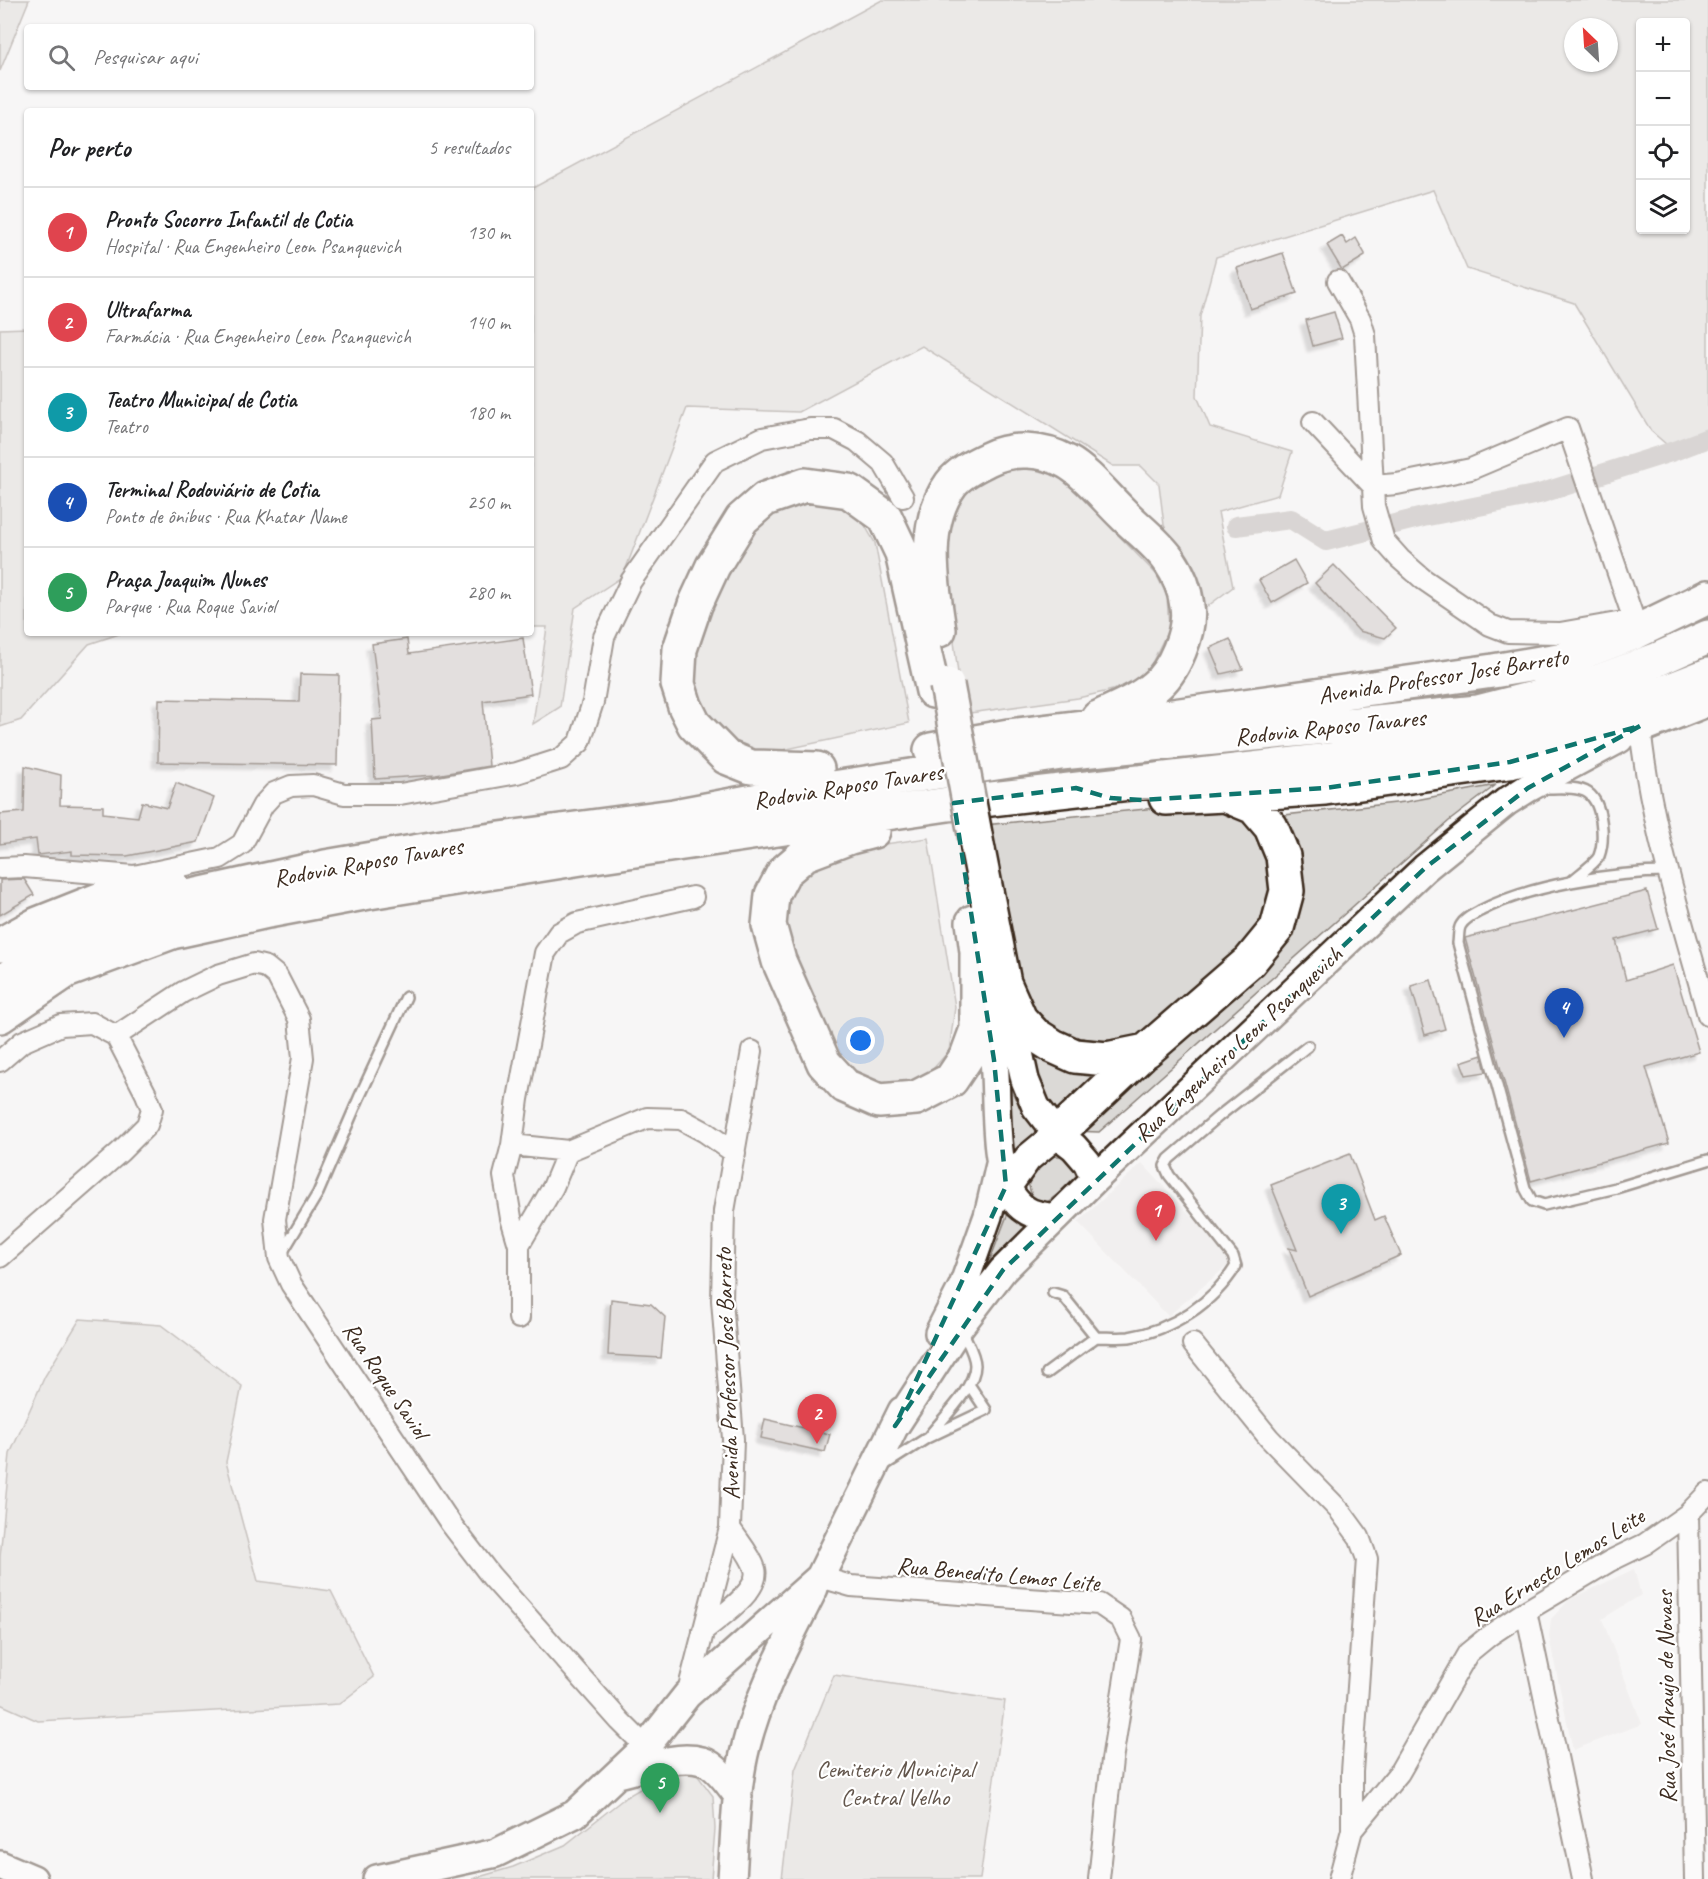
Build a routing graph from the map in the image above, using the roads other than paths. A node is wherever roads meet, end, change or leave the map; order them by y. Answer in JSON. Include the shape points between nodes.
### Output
{"nodes":[{"id":1,"x":1338,"y":281,"type":"dead end"},
{"id":2,"x":1313,"y":422,"type":"dead end"},
{"id":3,"x":1373,"y":496,"type":"junction"},
{"id":4,"x":903,"y":497,"type":"dead end"},
{"id":5,"x":1708,"y":597,"type":"edge"},
{"id":6,"x":1635,"y":626,"type":"junction"},
{"id":7,"x":1708,"y":637,"type":"edge"},
{"id":8,"x":1708,"y":675,"type":"edge"},
{"id":9,"x":1597,"y":682,"type":"junction"},
{"id":10,"x":940,"y":688,"type":"junction"},
{"id":11,"x":1708,"y":699,"type":"edge"},
{"id":12,"x":1167,"y":717,"type":"junction"},
{"id":13,"x":1640,"y":726,"type":"junction"},
{"id":14,"x":1078,"y":728,"type":"junction"},
{"id":15,"x":817,"y":769,"type":"junction"},
{"id":16,"x":1076,"y":788,"type":"junction"},
{"id":17,"x":1528,"y":788,"type":"junction"},
{"id":18,"x":1225,"y":795,"type":"junction"},
{"id":19,"x":948,"y":804,"type":"junction"},
{"id":20,"x":455,"y":844,"type":"junction"},
{"id":21,"x":970,"y":852,"type":"junction"},
{"id":22,"x":1598,"y":857,"type":"junction"},
{"id":23,"x":325,"y":867,"type":"junction"},
{"id":24,"x":0,"y":868,"type":"edge"},
{"id":25,"x":1670,"y":872,"type":"junction"},
{"id":26,"x":1605,"y":878,"type":"junction"},
{"id":27,"x":1571,"y":882,"type":"junction"},
{"id":28,"x":693,"y":897,"type":"dead end"},
{"id":29,"x":0,"y":945,"type":"edge"},
{"id":30,"x":977,"y":952,"type":"junction"},
{"id":31,"x":0,"y":983,"type":"edge"},
{"id":32,"x":1004,"y":983,"type":"junction"},
{"id":33,"x":406,"y":997,"type":"dead end"},
{"id":34,"x":1708,"y":1015,"type":"edge"},
{"id":35,"x":0,"y":1016,"type":"edge"},
{"id":36,"x":116,"y":1036,"type":"junction"},
{"id":37,"x":1308,"y":1047,"type":"dead end"},
{"id":38,"x":753,"y":1051,"type":"dead end"},
{"id":39,"x":1146,"y":1051,"type":"junction"},
{"id":40,"x":0,"y":1060,"type":"edge"},
{"id":41,"x":1057,"y":1134,"type":"junction"},
{"id":42,"x":512,"y":1145,"type":"junction"},
{"id":43,"x":568,"y":1151,"type":"junction"},
{"id":44,"x":735,"y":1153,"type":"junction"},
{"id":45,"x":1001,"y":1160,"type":"junction"},
{"id":46,"x":1708,"y":1160,"type":"edge"},
{"id":47,"x":1095,"y":1179,"type":"junction"},
{"id":48,"x":1006,"y":1186,"type":"junction"},
{"id":49,"x":988,"y":1216,"type":"junction"},
{"id":50,"x":1055,"y":1218,"type":"junction"},
{"id":51,"x":519,"y":1245,"type":"junction"},
{"id":52,"x":0,"y":1257,"type":"edge"},
{"id":53,"x":279,"y":1258,"type":"junction"},
{"id":54,"x":1053,"y":1293,"type":"dead end"},
{"id":55,"x":519,"y":1318,"type":"dead end"},
{"id":56,"x":960,"y":1326,"type":"junction"},
{"id":57,"x":1096,"y":1337,"type":"junction"},
{"id":58,"x":1192,"y":1344,"type":"dead end"},
{"id":59,"x":1047,"y":1373,"type":"dead end"},
{"id":60,"x":970,"y":1386,"type":"junction"},
{"id":61,"x":895,"y":1426,"type":"junction"},
{"id":62,"x":927,"y":1438,"type":"junction"},
{"id":63,"x":871,"y":1474,"type":"junction"},
{"id":64,"x":1708,"y":1493,"type":"edge"},
{"id":65,"x":1688,"y":1514,"type":"junction"},
{"id":66,"x":730,"y":1528,"type":"junction"},
{"id":67,"x":820,"y":1577,"type":"junction"},
{"id":68,"x":1526,"y":1611,"type":"junction"},
{"id":69,"x":703,"y":1631,"type":"junction"},
{"id":70,"x":687,"y":1695,"type":"junction"},
{"id":71,"x":646,"y":1747,"type":"junction"},
{"id":72,"x":618,"y":1774,"type":"junction"},
{"id":73,"x":738,"y":1796,"type":"junction"},
{"id":74,"x":1352,"y":1830,"type":"junction"},
{"id":75,"x":0,"y":1865,"type":"edge"},
{"id":76,"x":399,"y":1876,"type":"edge"},
{"id":77,"x":33,"y":1879,"type":"edge"},
{"id":78,"x":377,"y":1879,"type":"edge"},
{"id":79,"x":732,"y":1879,"type":"edge"},
{"id":80,"x":1100,"y":1879,"type":"edge"},
{"id":81,"x":1339,"y":1879,"type":"edge"},
{"id":82,"x":1583,"y":1879,"type":"edge"},
{"id":83,"x":1695,"y":1879,"type":"edge"}],
"edges":[{"from":1,"to":3,"type":"street","via":[[1365,334]]},
{"from":2,"to":3,"type":"street"},
{"from":3,"to":6,"type":"street","via":[[1384,541],[1400,560],[1490,626],[1508,632],[1560,633]]},
{"from":3,"to":6,"type":"street","via":[[1397,484],[1471,469],[1568,428]]},
{"from":4,"to":24,"type":"street","via":[[883,463],[834,429],[762,438],[715,460],[631,581],[604,637],[593,702],[580,742],[561,759],[518,773],[400,794],[344,794],[313,785],[291,786],[274,793],[242,844],[220,858],[134,876],[34,867]]},
{"from":5,"to":6,"type":"highway","name":"Avenida Professor José Barreto"},
{"from":6,"to":12,"type":"highway","name":"Avenida Professor José Barreto","via":[[1564,659]]},
{"from":7,"to":9,"type":"highway","name":"Rodovia Raposo Tavares"},
{"from":8,"to":16,"type":"highway","name":"Rodovia Raposo Tavares","via":[[1582,718],[1505,737]]},
{"from":9,"to":12,"type":"highway","via":[[1270,717]]},
{"from":9,"to":20,"type":"highway","name":"Rodovia Raposo Tavares","via":[[1478,712],[1061,753],[674,816]]},
{"from":10,"to":14,"type":"highway","via":[[932,550],[934,522],[942,500],[952,482],[999,453],[1043,452],[1068,462],[1168,558],[1181,581],[1188,608],[1174,663],[1155,687]]},
{"from":10,"to":15,"type":"highway","via":[[902,553],[885,517],[849,490],[805,485],[765,499],[742,519],[699,596],[680,649],[678,684],[694,724],[726,757],[751,768]]},
{"from":10,"to":21,"type":"highway","bridge":true},
{"from":11,"to":13,"type":"highway"},
{"from":12,"to":14,"type":"highway","name":"Rodovia Raposo Tavares"},
{"from":13,"to":17,"type":"main road","name":"Rua Engenheiro Leon Psanquevich"},
{"from":13,"to":18,"type":"highway","via":[[1510,762],[1325,788]]},
{"from":13,"to":25,"type":"street","via":[[1644,766]]},
{"from":14,"to":15,"type":"highway","name":"Rodovia Raposo Tavares"},
{"from":15,"to":20,"type":"highway","via":[[632,804]]},
{"from":16,"to":18,"type":"highway","via":[[1110,798]]},
{"from":16,"to":19,"type":"highway","name":"Rodovia Raposo Tavares"},
{"from":17,"to":22,"type":"lane","via":[[1587,792],[1597,804],[1603,829]]},
{"from":17,"to":47,"type":"main road","name":"Rua Engenheiro Leon Psanquevich","via":[[1425,868]]},
{"from":18,"to":39,"type":"highway","via":[[1254,807],[1271,827],[1283,856],[1287,891],[1277,928],[1250,961]]},
{"from":19,"to":30,"type":"highway","via":[[805,854],[784,873],[772,895],[768,925],[779,961],[824,1063],[845,1086],[879,1101],[916,1098],[951,1080],[967,1056],[977,1029]]},
{"from":19,"to":35,"type":"highway","name":"Rodovia Raposo Tavares","via":[[380,890],[172,932],[66,971]]},
{"from":20,"to":23,"type":"highway","name":"Rodovia Raposo Tavares"},
{"from":21,"to":30,"type":"highway"},
{"from":21,"to":32,"type":"highway"},
{"from":22,"to":26,"type":"lane"},
{"from":22,"to":27,"type":"lane"},
{"from":23,"to":29,"type":"highway","via":[[274,865],[100,899],[38,924]]},
{"from":23,"to":31,"type":"highway","name":"Rodovia Raposo Tavares","via":[[183,898],[97,929],[38,958]]},
{"from":25,"to":26,"type":"lane"},
{"from":25,"to":34,"type":"street"},
{"from":26,"to":27,"type":"lane"},
{"from":27,"to":46,"type":"lane","via":[[1496,902],[1466,918],[1459,927],[1458,943],[1525,1188],[1532,1201],[1544,1205]]},
{"from":28,"to":42,"type":"street","via":[[577,923],[560,933],[545,954]]},
{"from":30,"to":45,"type":"main road","via":[[994,1060]]},
{"from":32,"to":39,"type":"highway","via":[[1020,1019],[1053,1046],[1075,1056],[1107,1059]]},
{"from":32,"to":41,"type":"main road","via":[[1025,1080],[1036,1107]]},
{"from":33,"to":53,"type":"lane","via":[[318,1193]]},
{"from":36,"to":40,"type":"street","via":[[92,1023],[61,1025],[22,1042]]},
{"from":36,"to":52,"type":"street","via":[[152,1109],[147,1125]]},
{"from":36,"to":53,"type":"street","name":"Rua Roque Saviol","via":[[183,992],[218,975],[254,964],[267,967],[277,976],[299,1019],[303,1058],[275,1219]]},
{"from":37,"to":57,"type":"lane","via":[[1219,1116],[1165,1166],[1233,1256],[1236,1266],[1225,1284],[1192,1311],[1160,1329],[1128,1337]]},
{"from":38,"to":44,"type":"street","name":"Avenida Professor José Barreto"},
{"from":39,"to":41,"type":"highway"},
{"from":41,"to":47,"type":"main road","via":[[1087,1161]]},
{"from":41,"to":48,"type":"main road","via":[[1028,1158]]},
{"from":42,"to":43,"type":"street"},
{"from":42,"to":51,"type":"street","via":[[504,1176]]},
{"from":43,"to":44,"type":"street","via":[[647,1118],[681,1119]]},
{"from":43,"to":51,"type":"street","via":[[553,1187]]},
{"from":44,"to":66,"type":"street","name":"Avenida Professor José Barreto","via":[[724,1211],[722,1300],[733,1439]]},
{"from":45,"to":48,"type":"main road"},
{"from":45,"to":49,"type":"main road"},
{"from":47,"to":50,"type":"main road","name":"Rua Engenheiro Leon Psanquevich"},
{"from":48,"to":49,"type":"main road"},
{"from":48,"to":50,"type":"main road","via":[[1032,1215]]},
{"from":49,"to":61,"type":"main road","name":"Rua Engenheiro Leon Psanquevich","via":[[963,1286]]},
{"from":50,"to":56,"type":"main road","name":"Rua Engenheiro Leon Psanquevich","via":[[1003,1270]]},
{"from":51,"to":55,"type":"street"},
{"from":53,"to":71,"type":"street","name":"Rua Roque Saviol","via":[[291,1284],[451,1524],[499,1585]]},
{"from":54,"to":57,"type":"lane","via":[[1063,1296]]},
{"from":56,"to":60,"type":"lane","via":[[975,1365]]},
{"from":56,"to":61,"type":"main road","name":"Rua Engenheiro Leon Psanquevich"},
{"from":57,"to":59,"type":"lane"},
{"from":58,"to":74,"type":"street","via":[[1269,1438],[1340,1511],[1359,1537],[1367,1559],[1352,1772]]},
{"from":60,"to":62,"type":"lane"},
{"from":60,"to":62,"type":"lane","via":[[986,1410]]},
{"from":61,"to":63,"type":"main road","name":"Rua Engenheiro Leon Psanquevich"},
{"from":62,"to":63,"type":"lane"},
{"from":63,"to":67,"type":"main road","name":"Rua Engenheiro Leon Psanquevich"},
{"from":64,"to":65,"type":"street","name":"Rua Ernesto Lemos Leite"},
{"from":65,"to":68,"type":"street","name":"Rua Ernesto Lemos Leite","via":[[1645,1544]]},
{"from":65,"to":83,"type":"street","name":"Rua José Araujo de Novaes"},
{"from":66,"to":69,"type":"street","name":"Avenida Professor José Barreto"},
{"from":66,"to":69,"type":"street","via":[[753,1564],[755,1582],[749,1592]]},
{"from":67,"to":70,"type":"main road","name":"Rua Engenheiro Leon Psanquevich"},
{"from":67,"to":73,"type":"main road","via":[[760,1701],[746,1746]]},
{"from":67,"to":80,"type":"street","name":"Rua Benedito Lemos Leite","via":[[851,1586],[1099,1604],[1121,1619],[1131,1639]]},
{"from":68,"to":74,"type":"street","name":"Rua Ernesto Lemos Leite","via":[[1468,1653],[1399,1773]]},
{"from":68,"to":82,"type":"street"},
{"from":69,"to":70,"type":"street","name":"Avenida Professor José Barreto"},
{"from":70,"to":71,"type":"main road","name":"Rua Engenheiro Leon Psanquevich"},
{"from":71,"to":72,"type":"main road","name":"Rua Engenheiro Leon Psanquevich"},
{"from":72,"to":73,"type":"main road","via":[[679,1760],[703,1761],[723,1776]]},
{"from":72,"to":76,"type":"main road","name":"Rua Engenheiro Leon Psanquevich","via":[[575,1814],[496,1853]]},
{"from":73,"to":79,"type":"main road"},
{"from":74,"to":81,"type":"street","name":"Rua Ernesto Lemos Leite"},
{"from":75,"to":77,"type":"main road"},
{"from":76,"to":78,"type":"main road","name":"Rua Engenheiro Leon Psanquevich"}]}
